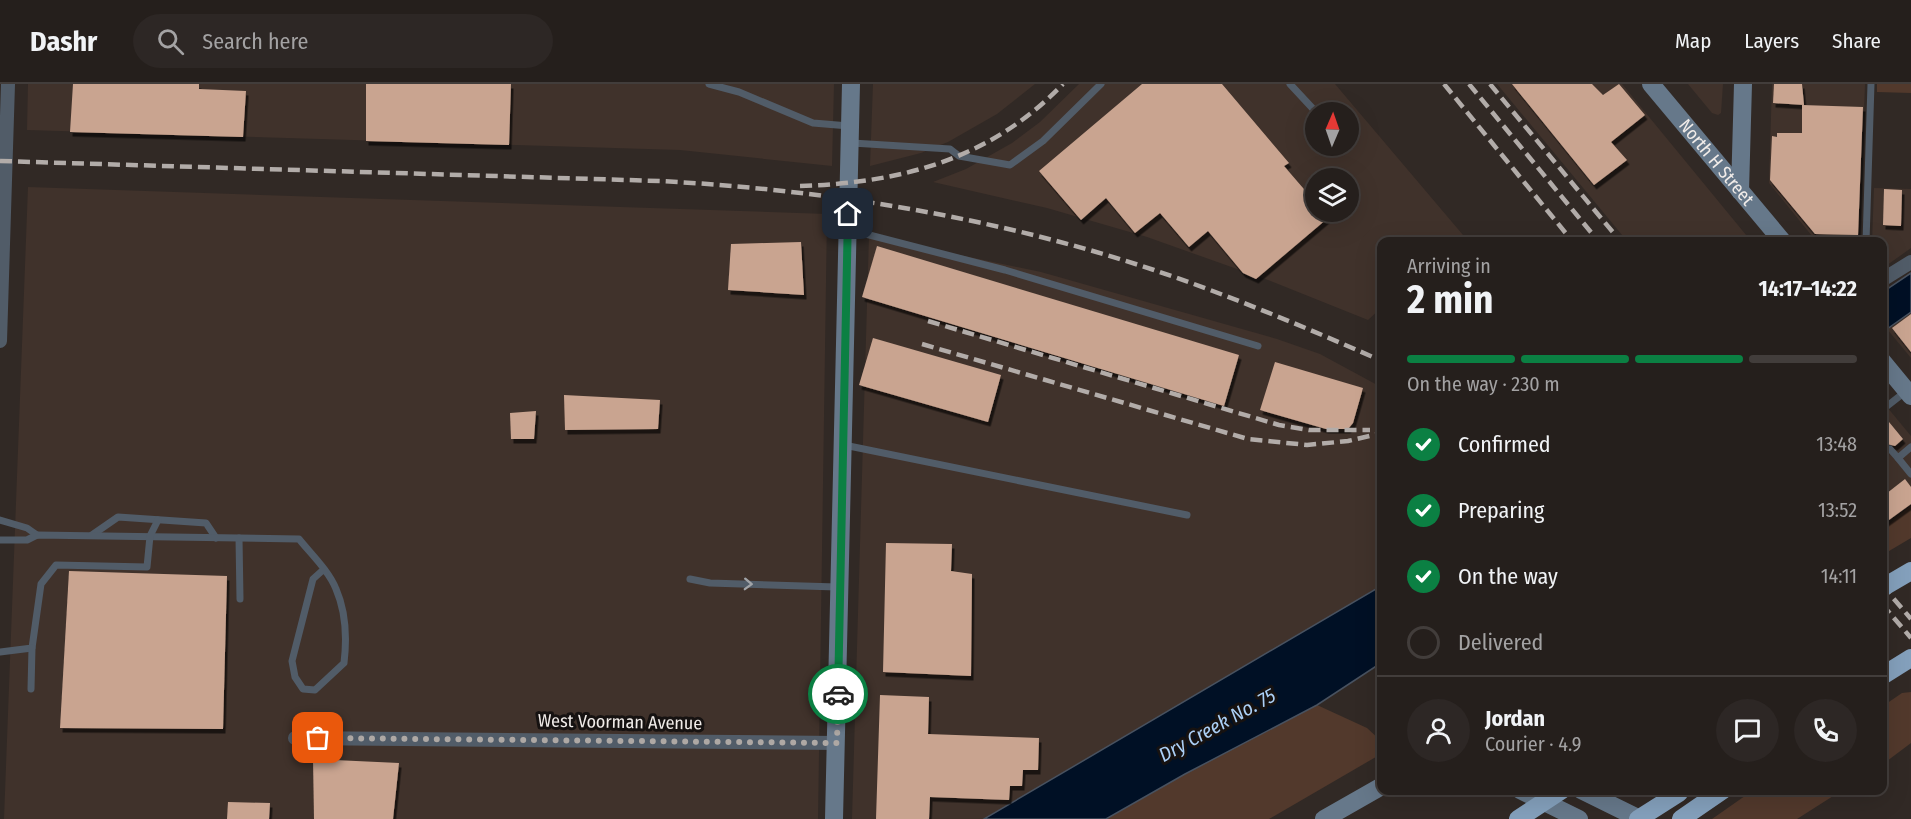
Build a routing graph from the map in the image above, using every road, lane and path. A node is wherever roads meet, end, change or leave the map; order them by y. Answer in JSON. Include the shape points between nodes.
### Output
{"nodes":[{"id":1,"x":8,"y":84,"type":"edge"},
{"id":2,"x":709,"y":84,"type":"edge"},
{"id":3,"x":851,"y":84,"type":"edge"},
{"id":4,"x":1101,"y":84,"type":"edge"},
{"id":5,"x":1290,"y":84,"type":"edge"},
{"id":6,"x":1651,"y":84,"type":"edge"},
{"id":7,"x":1743,"y":84,"type":"edge"},
{"id":8,"x":1871,"y":84,"type":"edge"},
{"id":9,"x":1307,"y":102,"type":"edge"},
{"id":10,"x":849,"y":134,"type":"junction"},
{"id":11,"x":1740,"y":191,"type":"junction"},
{"id":12,"x":847,"y":229,"type":"junction"},
{"id":13,"x":1779,"y":237,"type":"edge"},
{"id":14,"x":1866,"y":237,"type":"edge"},
{"id":15,"x":1911,"y":262,"type":"edge"},
{"id":16,"x":1887,"y":277,"type":"edge"},
{"id":17,"x":0,"y":342,"type":"edge"},
{"id":18,"x":1258,"y":346,"type":"dead end"},
{"id":19,"x":1887,"y":367,"type":"edge"},
{"id":20,"x":1909,"y":393,"type":"edge"},
{"id":21,"x":1887,"y":407,"type":"edge"},
{"id":22,"x":844,"y":445,"type":"junction"},
{"id":23,"x":1911,"y":447,"type":"edge"},
{"id":24,"x":1890,"y":449,"type":"dead end"},
{"id":25,"x":1898,"y":458,"type":"junction"},
{"id":26,"x":1911,"y":474,"type":"edge"},
{"id":27,"x":1187,"y":515,"type":"dead end"},
{"id":28,"x":0,"y":520,"type":"edge"},
{"id":29,"x":158,"y":520,"type":"junction"},
{"id":30,"x":183,"y":521,"type":"junction"},
{"id":31,"x":37,"y":535,"type":"junction"},
{"id":32,"x":92,"y":535,"type":"junction"},
{"id":33,"x":150,"y":537,"type":"junction"},
{"id":34,"x":176,"y":537,"type":"junction"},
{"id":35,"x":216,"y":538,"type":"junction"},
{"id":36,"x":239,"y":538,"type":"junction"},
{"id":37,"x":0,"y":540,"type":"edge"},
{"id":38,"x":322,"y":570,"type":"junction"},
{"id":39,"x":1911,"y":571,"type":"edge"},
{"id":40,"x":690,"y":579,"type":"dead end"},
{"id":41,"x":1887,"y":585,"type":"edge"},
{"id":42,"x":838,"y":587,"type":"junction"},
{"id":43,"x":240,"y":599,"type":"dead end"},
{"id":44,"x":32,"y":648,"type":"junction"},
{"id":45,"x":0,"y":652,"type":"edge"},
{"id":46,"x":1909,"y":660,"type":"edge"},
{"id":47,"x":1887,"y":673,"type":"edge"},
{"id":48,"x":1887,"y":680,"type":"edge"},
{"id":49,"x":30,"y":689,"type":"dead end"},
{"id":50,"x":295,"y":738,"type":"dead end"},
{"id":51,"x":837,"y":743,"type":"junction"},
{"id":52,"x":1377,"y":789,"type":"edge"},
{"id":53,"x":1530,"y":795,"type":"edge"},
{"id":54,"x":1554,"y":795,"type":"edge"},
{"id":55,"x":1591,"y":795,"type":"edge"},
{"id":56,"x":1676,"y":795,"type":"edge"},
{"id":57,"x":1715,"y":795,"type":"edge"},
{"id":58,"x":834,"y":819,"type":"edge"},
{"id":59,"x":1324,"y":819,"type":"edge"},
{"id":60,"x":1518,"y":819,"type":"edge"},
{"id":61,"x":1579,"y":819,"type":"edge"},
{"id":62,"x":1639,"y":819,"type":"edge"},
{"id":63,"x":1681,"y":819,"type":"edge"}],
"edges":[{"from":1,"to":17,"type":"street"},
{"from":2,"to":10,"type":"lane"},
{"from":3,"to":10,"type":"street"},
{"from":4,"to":10,"type":"lane","via":[[1036,147],[1010,165],[959,156],[950,149]]},
{"from":5,"to":9,"type":"lane"},
{"from":6,"to":11,"type":"street","name":"North H Street"},
{"from":7,"to":11,"type":"street"},
{"from":8,"to":14,"type":"lane"},
{"from":10,"to":12,"type":"street"},
{"from":11,"to":13,"type":"street","name":"North H Street"},
{"from":12,"to":18,"type":"lane","via":[[1005,270]]},
{"from":12,"to":22,"type":"street"},
{"from":15,"to":16,"type":"street"},
{"from":19,"to":20,"type":"street"},
{"from":20,"to":21,"type":"lane"},
{"from":22,"to":27,"type":"lane"},
{"from":22,"to":42,"type":"street"},
{"from":23,"to":25,"type":"lane"},
{"from":24,"to":25,"type":"lane"},
{"from":25,"to":26,"type":"lane"},
{"from":28,"to":31,"type":"lane"},
{"from":29,"to":30,"type":"lane"},
{"from":29,"to":32,"type":"lane","via":[[118,517]]},
{"from":29,"to":33,"type":"lane"},
{"from":30,"to":34,"type":"lane"},
{"from":30,"to":35,"type":"lane","via":[[206,523]]},
{"from":31,"to":32,"type":"lane"},
{"from":31,"to":37,"type":"lane","via":[[27,540]]},
{"from":32,"to":33,"type":"lane"},
{"from":33,"to":34,"type":"lane"},
{"from":33,"to":44,"type":"lane","via":[[147,567],[56,565],[40,584]]},
{"from":34,"to":35,"type":"lane"},
{"from":35,"to":36,"type":"lane"},
{"from":36,"to":38,"type":"lane","via":[[299,539]]},
{"from":36,"to":43,"type":"lane"},
{"from":38,"to":38,"type":"lane","via":[[336,588],[345,625],[344,663],[315,690],[303,689],[295,677],[292,661],[314,579]]},
{"from":39,"to":41,"type":"highway","bridge":true},
{"from":40,"to":42,"type":"lane","one_way":true},
{"from":42,"to":51,"type":"street"},
{"from":44,"to":45,"type":"lane"},
{"from":44,"to":49,"type":"lane"},
{"from":46,"to":47,"type":"highway"},
{"from":46,"to":48,"type":"highway"},
{"from":50,"to":51,"type":"street","name":"West Voorman Avenue"},
{"from":51,"to":58,"type":"street"},
{"from":52,"to":59,"type":"street"},
{"from":53,"to":61,"type":"street"},
{"from":54,"to":60,"type":"highway","bridge":true},
{"from":55,"to":62,"type":"street"},
{"from":56,"to":62,"type":"highway","bridge":true},
{"from":57,"to":63,"type":"highway"}]}
